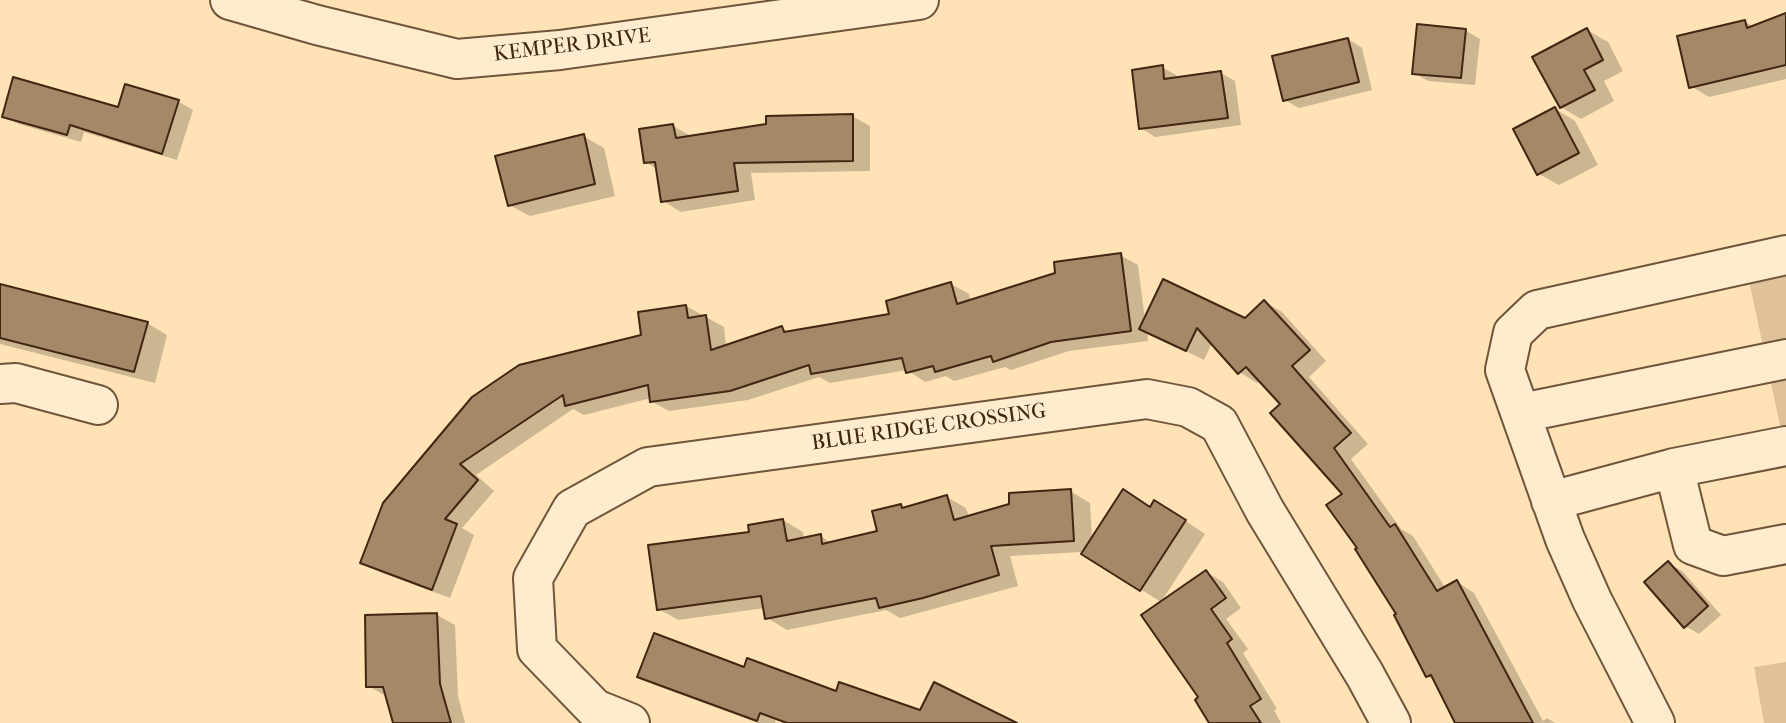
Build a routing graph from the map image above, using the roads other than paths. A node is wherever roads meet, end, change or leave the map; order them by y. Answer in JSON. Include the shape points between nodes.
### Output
{"nodes":[{"id":1,"x":230,"y":0,"type":"edge"},
{"id":2,"x":919,"y":0,"type":"edge"},
{"id":3,"x":871,"y":3,"type":"edge"},
{"id":4,"x":1786,"y":256,"type":"edge"},
{"id":5,"x":1786,"y":359,"type":"edge"},
{"id":6,"x":0,"y":384,"type":"edge"},
{"id":7,"x":98,"y":405,"type":"dead end"},
{"id":8,"x":1521,"y":413,"type":"junction"},
{"id":9,"x":1786,"y":446,"type":"edge"},
{"id":10,"x":1674,"y":468,"type":"junction"},
{"id":11,"x":1551,"y":501,"type":"junction"},
{"id":12,"x":1786,"y":544,"type":"edge"},
{"id":13,"x":630,"y":723,"type":"edge"},
{"id":14,"x":1391,"y":723,"type":"edge"},
{"id":15,"x":1655,"y":723,"type":"edge"}],
"edges":[{"from":1,"to":3,"type":"street","name":"KEMPER DRIVE","via":[[457,59],[560,50]]},
{"from":2,"to":3,"type":"street","name":"KEMPER DRIVE"},
{"from":4,"to":8,"type":"street","via":[[1537,310],[1513,333],[1505,370]]},
{"from":5,"to":8,"type":"street"},
{"from":6,"to":7,"type":"street","via":[[16,383]]},
{"from":8,"to":11,"type":"street"},
{"from":9,"to":10,"type":"street"},
{"from":10,"to":11,"type":"street"},
{"from":10,"to":12,"type":"street","via":[[1693,545],[1723,556]]},
{"from":11,"to":15,"type":"street","via":[[1592,600]]},
{"from":13,"to":14,"type":"street","name":"BLUE RIDGE CROSSING","via":[[595,709],[537,649],[533,578],[572,509],[648,467],[1147,399],[1188,407],[1219,424],[1265,511]]}]}
